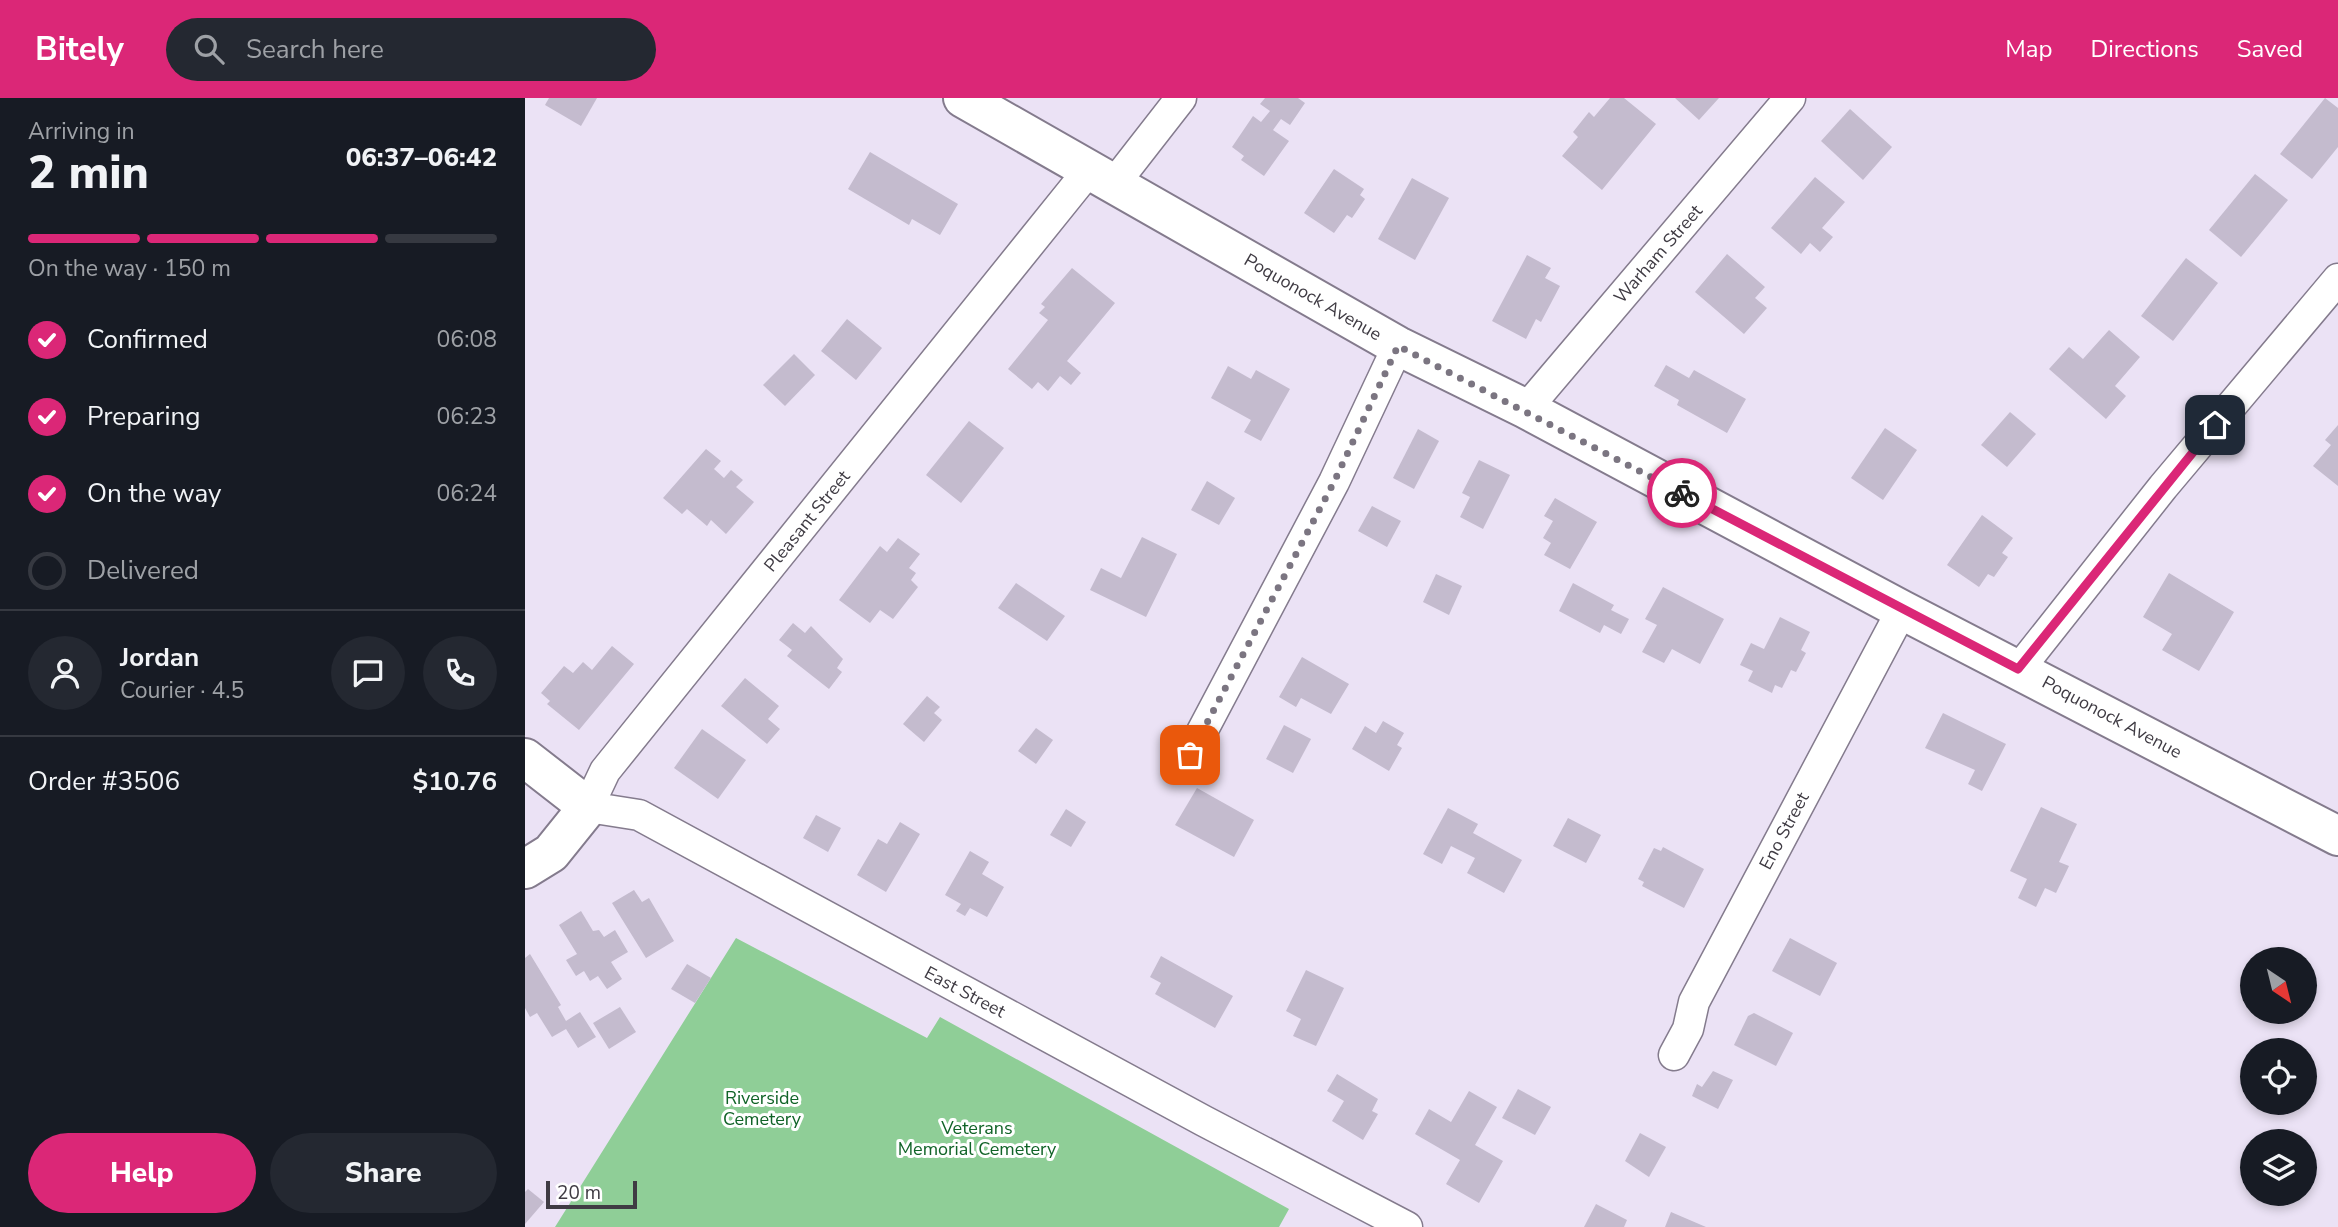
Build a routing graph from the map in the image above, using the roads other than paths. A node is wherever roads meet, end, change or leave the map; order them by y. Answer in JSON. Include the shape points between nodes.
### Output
{"nodes":[{"id":1,"x":963,"y":98,"type":"edge"},
{"id":2,"x":1181,"y":98,"type":"edge"},
{"id":3,"x":1790,"y":98,"type":"edge"},
{"id":4,"x":1101,"y":177,"type":"junction"},
{"id":5,"x":2338,"y":279,"type":"edge"},
{"id":6,"x":1398,"y":346,"type":"junction"},
{"id":7,"x":1526,"y":409,"type":"junction"},
{"id":8,"x":1902,"y":610,"type":"junction"},
{"id":9,"x":2018,"y":669,"type":"junction"},
{"id":10,"x":525,"y":758,"type":"edge"},
{"id":11,"x":1187,"y":760,"type":"dead end"},
{"id":12,"x":588,"y":807,"type":"junction"},
{"id":13,"x":2338,"y":836,"type":"edge"},
{"id":14,"x":525,"y":869,"type":"edge"},
{"id":15,"x":1674,"y":1055,"type":"dead end"},
{"id":16,"x":1407,"y":1227,"type":"edge"}],
"edges":[{"from":1,"to":4,"type":"main road","name":"Poquonock Avenue"},
{"from":2,"to":4,"type":"street","name":"Pleasant Street"},
{"from":3,"to":7,"type":"street","name":"Warham Street"},
{"from":4,"to":6,"type":"main road","name":"Poquonock Avenue"},
{"from":4,"to":12,"type":"street","name":"Pleasant Street","via":[[605,771]]},
{"from":5,"to":9,"type":"street"},
{"from":6,"to":7,"type":"main road","name":"Poquonock Avenue"},
{"from":6,"to":11,"type":"street","via":[[1334,482]]},
{"from":7,"to":8,"type":"main road","name":"Poquonock Avenue"},
{"from":8,"to":9,"type":"main road","name":"Poquonock Avenue"},
{"from":8,"to":15,"type":"street","name":"Eno Street","via":[[1694,1002],[1688,1029]]},
{"from":9,"to":13,"type":"main road","name":"Poquonock Avenue"},
{"from":10,"to":12,"type":"main road","name":"East Street"},
{"from":12,"to":14,"type":"main road","name":"Pleasant Street","via":[[551,853]]},
{"from":12,"to":16,"type":"street","name":"East Street","via":[[639,816]]}]}
